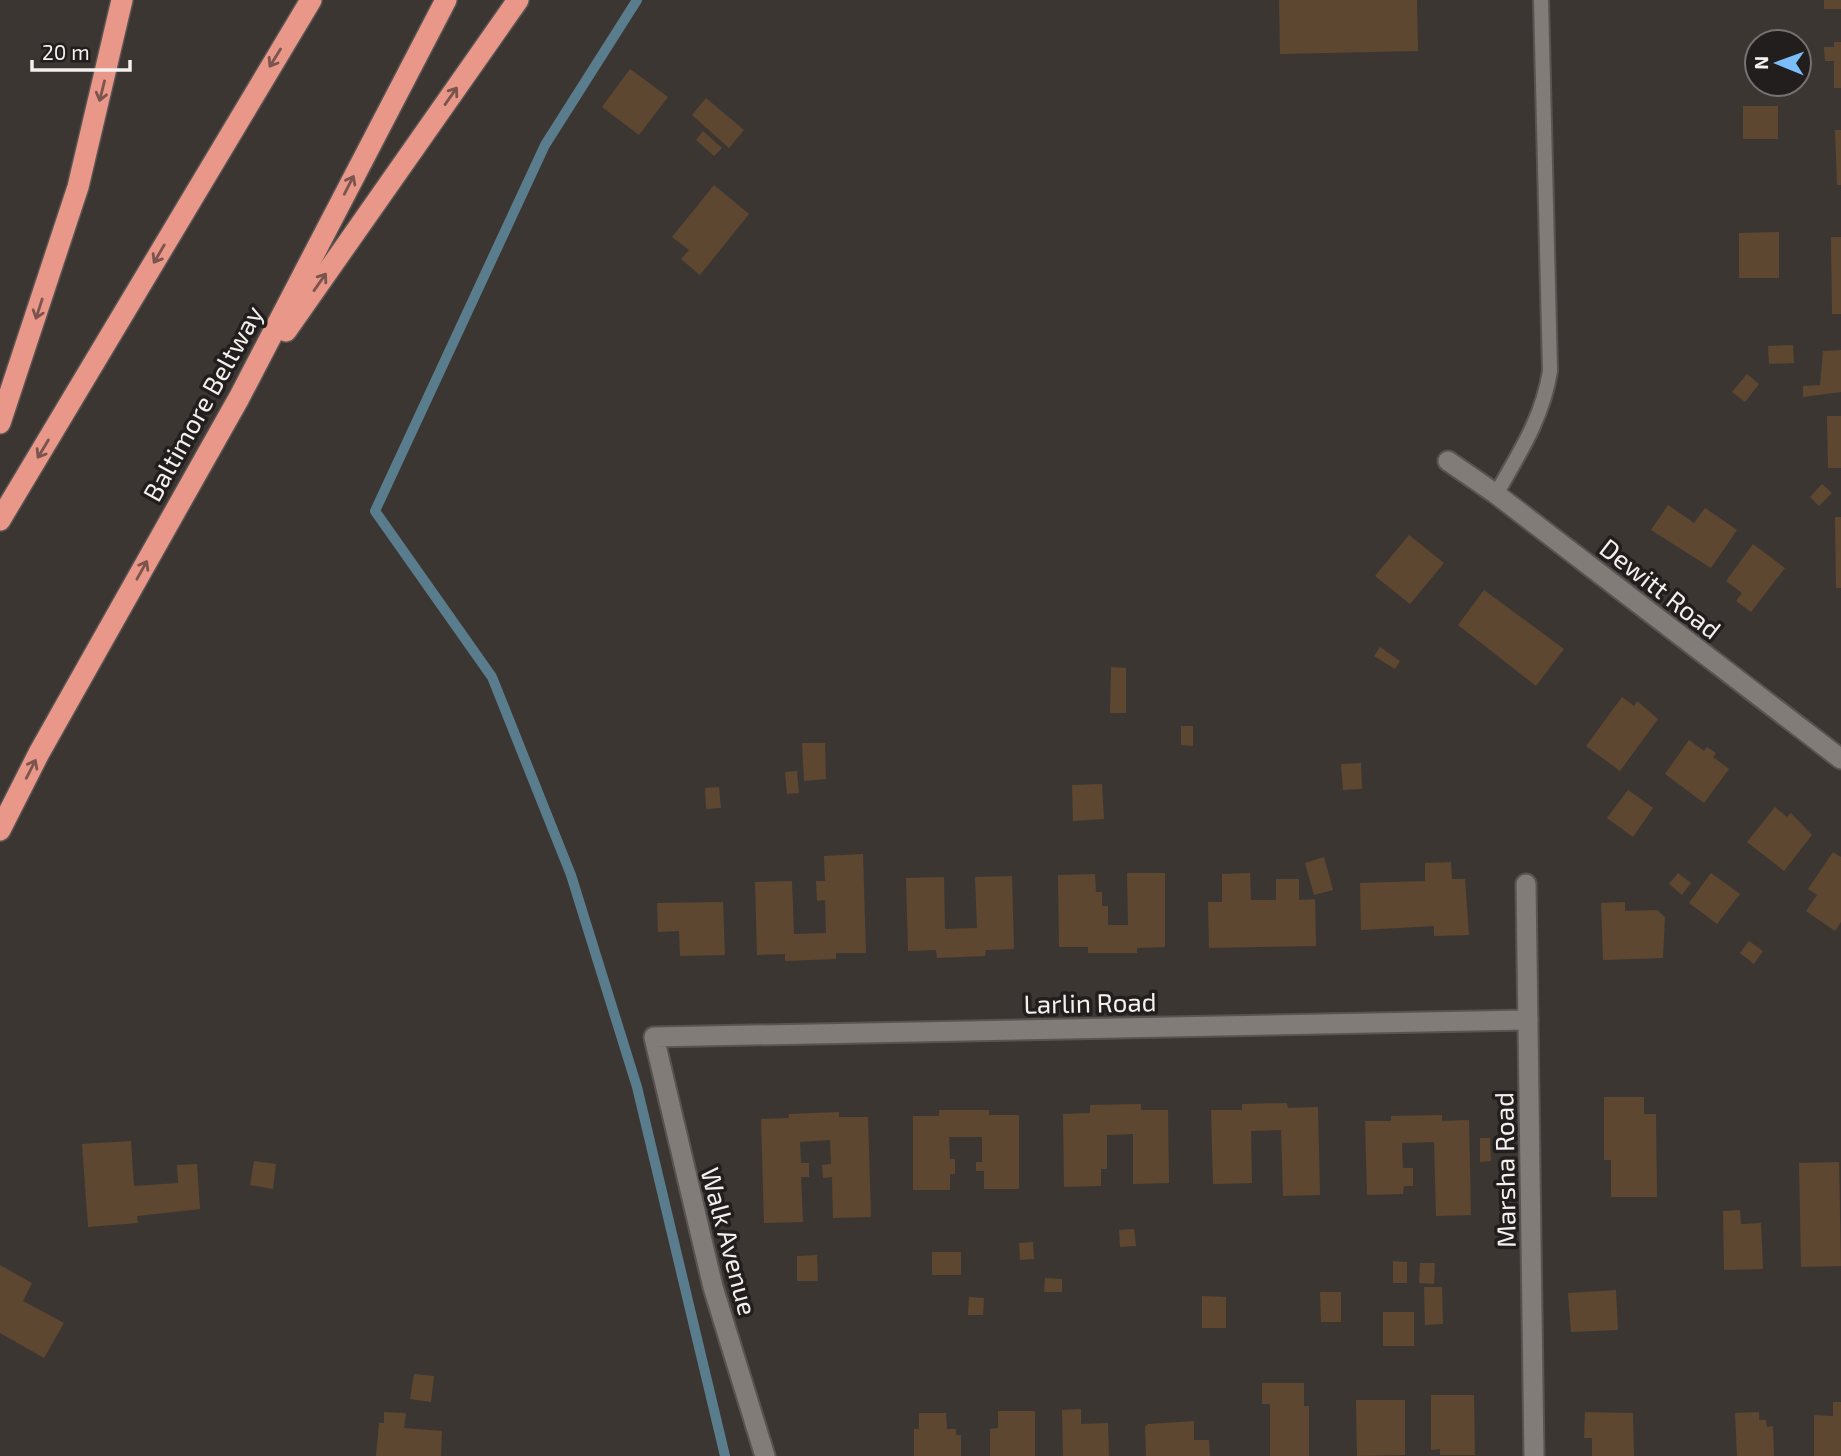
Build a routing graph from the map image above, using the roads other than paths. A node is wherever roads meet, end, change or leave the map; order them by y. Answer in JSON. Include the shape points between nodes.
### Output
{"nodes":[{"id":1,"x":122,"y":0,"type":"edge"},
{"id":2,"x":311,"y":0,"type":"edge"},
{"id":3,"x":446,"y":0,"type":"edge"},
{"id":4,"x":518,"y":0,"type":"edge"},
{"id":5,"x":1541,"y":0,"type":"edge"},
{"id":6,"x":239,"y":398,"type":"junction"},
{"id":7,"x":0,"y":423,"type":"edge"},
{"id":8,"x":1448,"y":461,"type":"dead end"},
{"id":9,"x":1496,"y":494,"type":"junction"},
{"id":10,"x":0,"y":520,"type":"edge"},
{"id":11,"x":1841,"y":759,"type":"edge"},
{"id":12,"x":0,"y":830,"type":"edge"},
{"id":13,"x":1526,"y":884,"type":"dead end"},
{"id":14,"x":1528,"y":1020,"type":"junction"},
{"id":15,"x":653,"y":1037,"type":"joint"},
{"id":16,"x":765,"y":1456,"type":"edge"},
{"id":17,"x":1534,"y":1456,"type":"edge"}],
"edges":[{"from":1,"to":7,"type":"highway","one_way":true,"via":[[78,187]]},
{"from":2,"to":10,"type":"highway","one_way":true},
{"from":6,"to":3,"type":"highway","name":"Baltimore Beltway","one_way":true},
{"from":6,"to":4,"type":"highway","one_way":true},
{"from":5,"to":9,"type":"lane","via":[[1550,371],[1546,400],[1533,430]]},
{"from":12,"to":6,"type":"highway","name":"Baltimore Beltway","one_way":true},
{"from":8,"to":9,"type":"street","name":"Dewitt Road"},
{"from":9,"to":11,"type":"street","name":"Dewitt Road"},
{"from":13,"to":14,"type":"street","name":"Marsha Road"},
{"from":14,"to":15,"type":"street","name":"Larlin Road"},
{"from":14,"to":17,"type":"street","name":"Marsha Road"},
{"from":15,"to":16,"type":"street","name":"Walk Avenue","via":[[713,1287]]}]}
